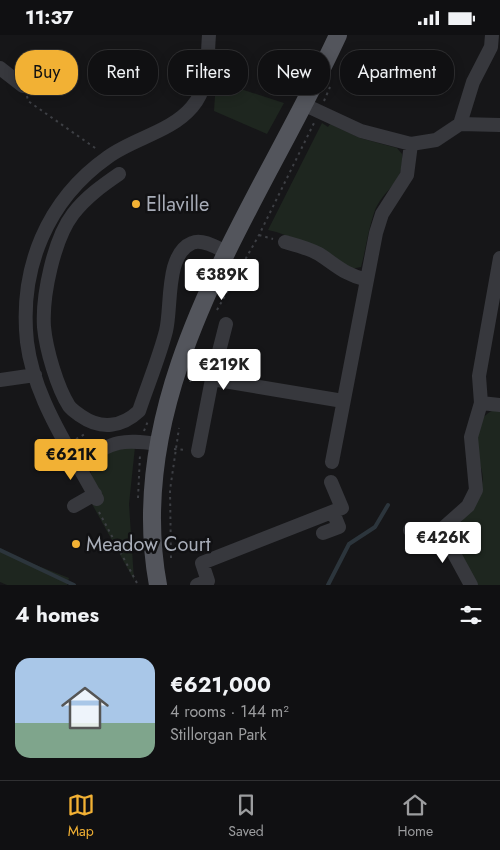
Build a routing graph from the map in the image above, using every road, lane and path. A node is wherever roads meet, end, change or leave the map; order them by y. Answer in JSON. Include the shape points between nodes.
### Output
{"nodes":[{"id":1,"x":210,"y":35,"type":"edge"},
{"id":2,"x":338,"y":35,"type":"edge"},
{"id":3,"x":492,"y":35,"type":"edge"},
{"id":4,"x":0,"y":69,"type":"edge"},
{"id":5,"x":332,"y":79,"type":"dead end"},
{"id":6,"x":15,"y":80,"type":"edge"},
{"id":7,"x":26,"y":95,"type":"edge"},
{"id":8,"x":312,"y":108,"type":"junction"},
{"id":9,"x":460,"y":124,"type":"junction"},
{"id":10,"x":500,"y":125,"type":"edge"},
{"id":11,"x":411,"y":144,"type":"junction"},
{"id":12,"x":109,"y":156,"type":"junction"},
{"id":13,"x":119,"y":174,"type":"dead end"},
{"id":14,"x":285,"y":242,"type":"dead end"},
{"id":15,"x":228,"y":253,"type":"junction"},
{"id":16,"x":500,"y":258,"type":"edge"},
{"id":17,"x":367,"y":280,"type":"junction"},
{"id":18,"x":215,"y":314,"type":"dead end"},
{"id":19,"x":226,"y":324,"type":"dead end"},
{"id":20,"x":196,"y":364,"type":"dead end"},
{"id":21,"x":35,"y":375,"type":"junction"},
{"id":22,"x":212,"y":379,"type":"junction"},
{"id":23,"x":0,"y":380,"type":"edge"},
{"id":24,"x":189,"y":388,"type":"dead end"},
{"id":25,"x":343,"y":401,"type":"junction"},
{"id":26,"x":482,"y":403,"type":"junction"},
{"id":27,"x":500,"y":405,"type":"edge"},
{"id":28,"x":180,"y":421,"type":"dead end"},
{"id":29,"x":100,"y":425,"type":"junction"},
{"id":30,"x":159,"y":443,"type":"junction"},
{"id":31,"x":66,"y":445,"type":"junction"},
{"id":32,"x":198,"y":451,"type":"dead end"},
{"id":33,"x":82,"y":460,"type":"junction"},
{"id":34,"x":332,"y":462,"type":"dead end"},
{"id":35,"x":331,"y":482,"type":"dead end"},
{"id":36,"x":94,"y":497,"type":"junction"},
{"id":37,"x":74,"y":506,"type":"dead end"},
{"id":38,"x":333,"y":512,"type":"junction"},
{"id":39,"x":410,"y":530,"type":"dead end"},
{"id":40,"x":442,"y":530,"type":"junction"},
{"id":41,"x":323,"y":533,"type":"dead end"},
{"id":42,"x":172,"y":567,"type":"dead end"},
{"id":43,"x":138,"y":585,"type":"edge"},
{"id":44,"x":158,"y":585,"type":"edge"},
{"id":45,"x":197,"y":585,"type":"edge"},
{"id":46,"x":470,"y":585,"type":"edge"}],
"edges":[{"from":1,"to":12,"type":"street","via":[[204,89],[192,107],[180,119]]},
{"from":2,"to":8,"type":"main road"},
{"from":3,"to":9,"type":"street","via":[[491,47],[474,82]]},
{"from":4,"to":6,"type":"street"},
{"from":5,"to":8,"type":"path"},
{"from":7,"to":12,"type":"path","via":[[28,101]]},
{"from":8,"to":11,"type":"street","via":[[361,131]]},
{"from":8,"to":15,"type":"main road"},
{"from":8,"to":18,"type":"path","via":[[259,235]]},
{"from":9,"to":10,"type":"street"},
{"from":9,"to":11,"type":"street","via":[[436,140]]},
{"from":11,"to":17,"type":"street","via":[[408,175],[382,214]]},
{"from":12,"to":21,"type":"street","via":[[82,177],[61,201],[35,250],[28,285],[26,321],[27,343]]},
{"from":13,"to":29,"type":"street","via":[[72,215],[49,270],[44,327],[54,372],[70,408]]},
{"from":14,"to":17,"type":"street","via":[[308,249],[336,268]]},
{"from":15,"to":29,"type":"street","via":[[201,241],[180,252],[174,268],[166,330],[139,411],[130,419],[111,426]]},
{"from":15,"to":30,"type":"main road","via":[[206,295],[182,355]]},
{"from":16,"to":26,"type":"street","via":[[479,376]]},
{"from":17,"to":25,"type":"street"},
{"from":19,"to":22,"type":"street"},
{"from":20,"to":24,"type":"path"},
{"from":21,"to":23,"type":"street"},
{"from":21,"to":31,"type":"street","via":[[44,402]]},
{"from":22,"to":25,"type":"street"},
{"from":22,"to":32,"type":"street"},
{"from":25,"to":34,"type":"street"},
{"from":26,"to":27,"type":"street"},
{"from":26,"to":40,"type":"street","via":[[471,437],[476,490],[468,506]]},
{"from":28,"to":42,"type":"path","via":[[170,490]]},
{"from":29,"to":31,"type":"path"},
{"from":30,"to":33,"type":"street","via":[[122,441]]},
{"from":30,"to":44,"type":"main road","via":[[152,517]]},
{"from":31,"to":33,"type":"street","via":[[73,457]]},
{"from":33,"to":36,"type":"street","via":[[79,467]]},
{"from":35,"to":38,"type":"street","via":[[342,508]]},
{"from":36,"to":37,"type":"street"},
{"from":36,"to":43,"type":"path"},
{"from":38,"to":41,"type":"street","via":[[339,527]]},
{"from":38,"to":45,"type":"street","via":[[202,563],[208,581]]},
{"from":39,"to":40,"type":"street"},
{"from":40,"to":46,"type":"street"}]}
